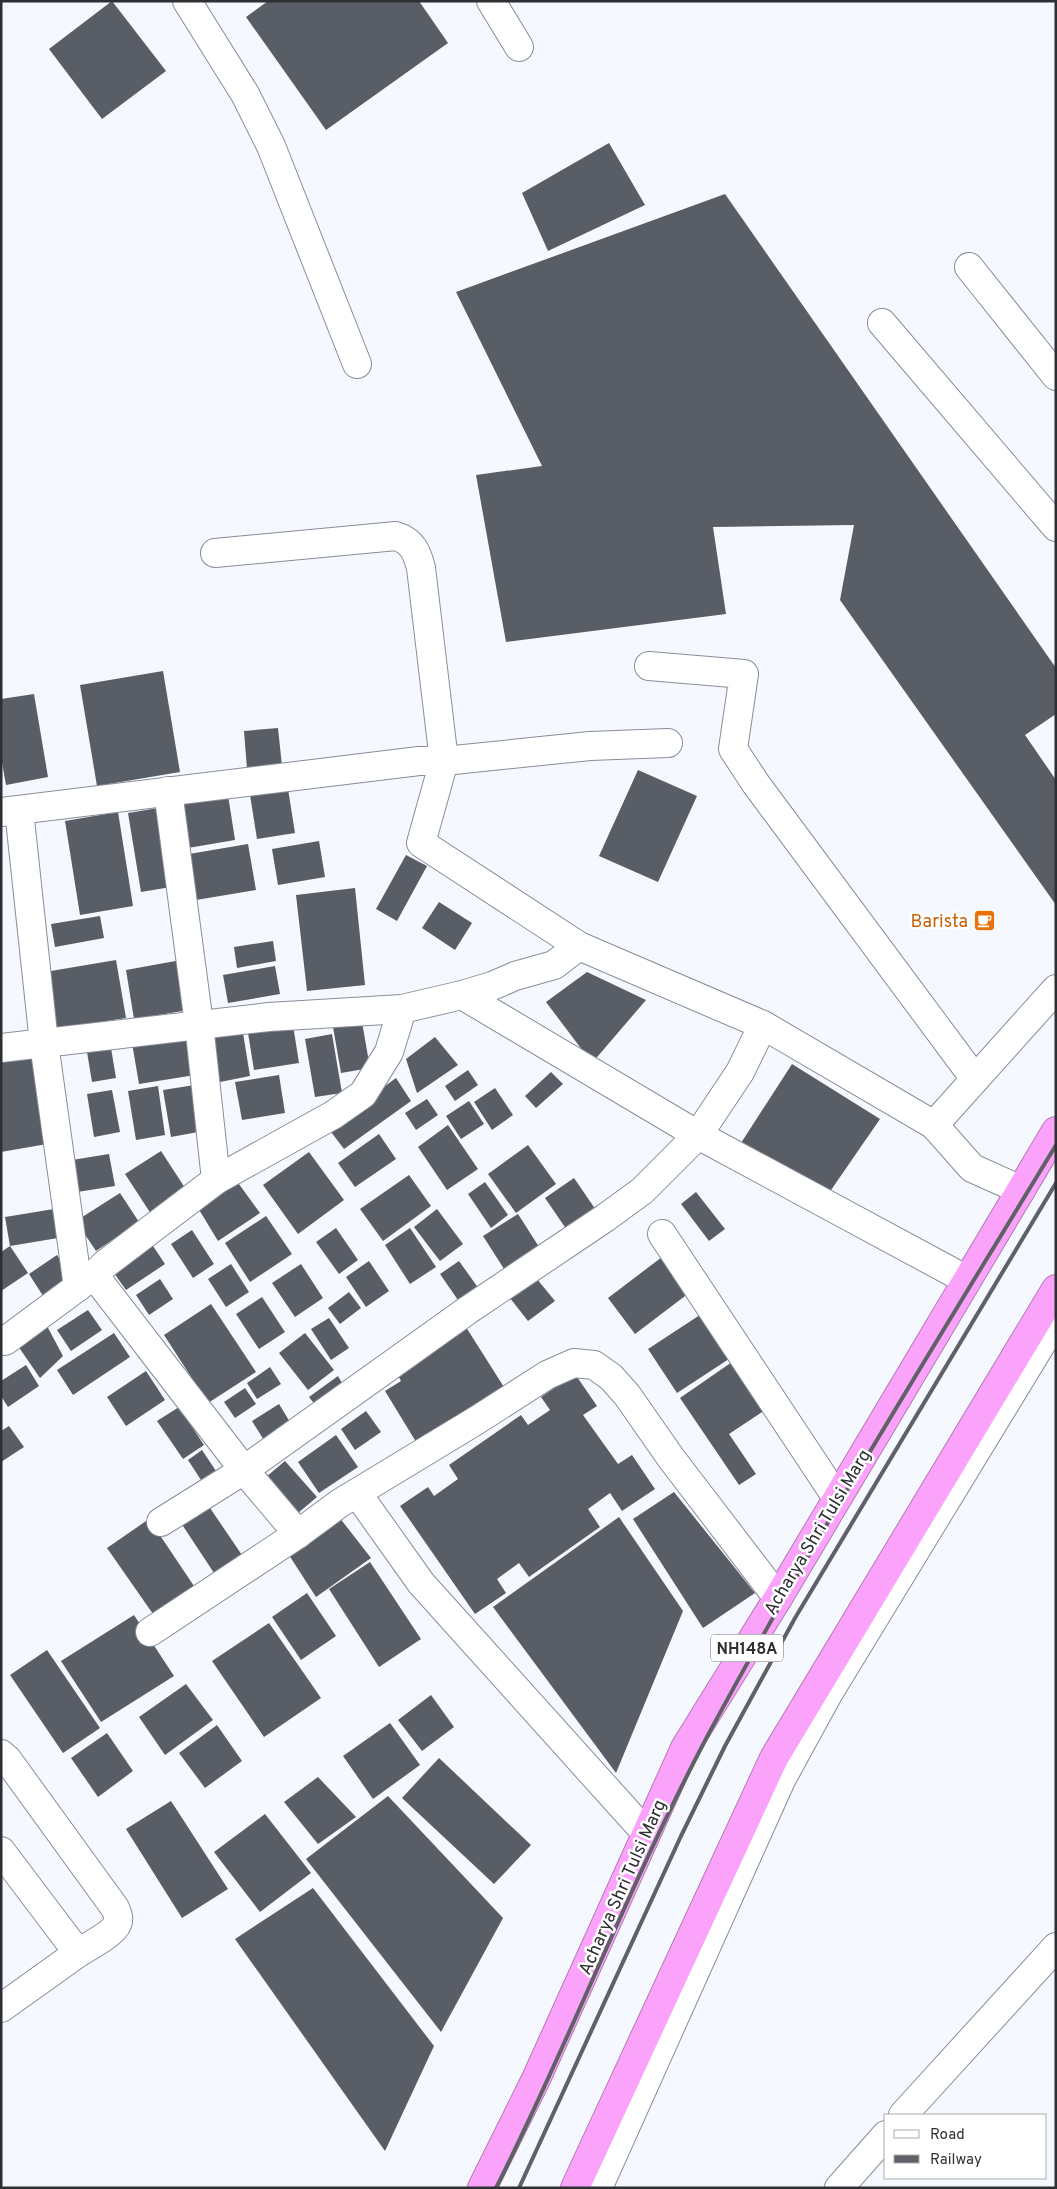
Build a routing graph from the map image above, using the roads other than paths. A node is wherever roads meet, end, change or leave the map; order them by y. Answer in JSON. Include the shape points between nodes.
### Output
{"nodes":[{"id":1,"x":187,"y":1,"type":"edge"},
{"id":2,"x":491,"y":1,"type":"edge"},
{"id":3,"x":519,"y":47,"type":"dead end"},
{"id":4,"x":969,"y":266,"type":"dead end"},
{"id":5,"x":882,"y":323,"type":"dead end"},
{"id":6,"x":358,"y":364,"type":"dead end"},
{"id":7,"x":1056,"y":376,"type":"edge"},
{"id":8,"x":1056,"y":527,"type":"edge"},
{"id":9,"x":215,"y":553,"type":"dead end"},
{"id":10,"x":648,"y":666,"type":"dead end"},
{"id":11,"x":668,"y":743,"type":"dead end"},
{"id":12,"x":444,"y":761,"type":"junction"},
{"id":13,"x":168,"y":790,"type":"junction"},
{"id":14,"x":10,"y":811,"type":"edge"},
{"id":15,"x":579,"y":946,"type":"junction"},
{"id":16,"x":1056,"y":989,"type":"edge"},
{"id":17,"x":462,"y":995,"type":"junction"},
{"id":18,"x":402,"y":1008,"type":"junction"},
{"id":19,"x":199,"y":1024,"type":"junction"},
{"id":20,"x":763,"y":1026,"type":"junction"},
{"id":21,"x":44,"y":1044,"type":"junction"},
{"id":22,"x":1,"y":1048,"type":"edge"},
{"id":23,"x":976,"y":1079,"type":"junction"},
{"id":24,"x":934,"y":1126,"type":"junction"},
{"id":25,"x":1056,"y":1131,"type":"edge"},
{"id":26,"x":698,"y":1135,"type":"junction"},
{"id":27,"x":216,"y":1180,"type":"junction"},
{"id":28,"x":1021,"y":1190,"type":"junction"},
{"id":29,"x":662,"y":1234,"type":"dead end"},
{"id":30,"x":966,"y":1280,"type":"junction"},
{"id":31,"x":86,"y":1281,"type":"junction"},
{"id":32,"x":1056,"y":1289,"type":"edge"},
{"id":33,"x":1056,"y":1320,"type":"edge"},
{"id":34,"x":4,"y":1341,"type":"dead end"},
{"id":35,"x":244,"y":1470,"type":"junction"},
{"id":36,"x":357,"y":1493,"type":"junction"},
{"id":37,"x":837,"y":1498,"type":"junction"},
{"id":38,"x":161,"y":1522,"type":"dead end"},
{"id":39,"x":298,"y":1534,"type":"junction"},
{"id":40,"x":778,"y":1598,"type":"junction"},
{"id":41,"x":150,"y":1632,"type":"dead end"},
{"id":42,"x":1,"y":1754,"type":"edge"},
{"id":43,"x":646,"y":1833,"type":"junction"},
{"id":44,"x":1,"y":1851,"type":"edge"},
{"id":45,"x":1056,"y":1947,"type":"edge"},
{"id":46,"x":78,"y":1953,"type":"junction"},
{"id":47,"x":1,"y":2008,"type":"edge"},
{"id":48,"x":904,"y":2114,"type":"edge"},
{"id":49,"x":884,"y":2137,"type":"edge"},
{"id":50,"x":482,"y":2188,"type":"edge"},
{"id":51,"x":575,"y":2188,"type":"edge"},
{"id":52,"x":598,"y":2188,"type":"edge"},
{"id":53,"x":840,"y":2188,"type":"edge"}],
"edges":[{"from":1,"to":6,"type":"street","via":[[245,94],[271,146]]},
{"from":2,"to":3,"type":"street"},
{"from":4,"to":7,"type":"street"},
{"from":5,"to":8,"type":"street"},
{"from":9,"to":12,"type":"street","via":[[396,536],[407,540],[418,554],[421,568]]},
{"from":10,"to":23,"type":"street","via":[[744,674],[733,749]]},
{"from":11,"to":12,"type":"street","via":[[552,749]]},
{"from":12,"to":13,"type":"street","via":[[419,760]]},
{"from":12,"to":15,"type":"street","via":[[421,843]]},
{"from":13,"to":14,"type":"street"},
{"from":13,"to":19,"type":"street"},
{"from":14,"to":21,"type":"street"},
{"from":15,"to":17,"type":"street","via":[[554,965]]},
{"from":15,"to":20,"type":"street"},
{"from":16,"to":23,"type":"street"},
{"from":17,"to":18,"type":"street"},
{"from":17,"to":26,"type":"street"},
{"from":18,"to":19,"type":"street"},
{"from":18,"to":27,"type":"street","via":[[389,1052],[363,1094],[333,1115]]},
{"from":19,"to":21,"type":"street"},
{"from":19,"to":27,"type":"street"},
{"from":20,"to":24,"type":"street"},
{"from":20,"to":26,"type":"street","via":[[740,1072]]},
{"from":21,"to":22,"type":"street"},
{"from":21,"to":31,"type":"street"},
{"from":23,"to":24,"type":"street"},
{"from":24,"to":28,"type":"street","via":[[972,1168]]},
{"from":25,"to":28,"type":"highway","name":"Acharya Shri Tulsi Marg","number":"NH148A"},
{"from":26,"to":30,"type":"street"},
{"from":26,"to":35,"type":"street","via":[[642,1191]]},
{"from":27,"to":31,"type":"street"},
{"from":28,"to":30,"type":"highway","name":"Acharya Shri Tulsi Marg","number":"NH148A"},
{"from":29,"to":37,"type":"street"},
{"from":30,"to":37,"type":"highway","name":"Acharya Shri Tulsi Marg","number":"NH148A"},
{"from":31,"to":34,"type":"street"},
{"from":31,"to":35,"type":"street"},
{"from":32,"to":51,"type":"highway","via":[[774,1758]]},
{"from":33,"to":52,"type":"street","via":[[828,1694],[780,1780]]},
{"from":35,"to":38,"type":"street"},
{"from":35,"to":39,"type":"street"},
{"from":36,"to":39,"type":"street"},
{"from":36,"to":40,"type":"street","via":[[547,1375],[574,1363],[594,1365],[611,1377],[627,1395]]},
{"from":36,"to":43,"type":"street","via":[[421,1583]]},
{"from":37,"to":40,"type":"highway","name":"Acharya Shri Tulsi Marg","number":"NH148A"},
{"from":39,"to":41,"type":"street"},
{"from":40,"to":43,"type":"highway","name":"Acharya Shri Tulsi Marg","number":"NH148A","via":[[684,1748]]},
{"from":42,"to":46,"type":"street","via":[[118,1916],[118,1923],[113,1929]]},
{"from":43,"to":50,"type":"highway","name":"Acharya Shri Tulsi Marg","number":"NH148A","via":[[536,2080]]},
{"from":44,"to":46,"type":"street"},
{"from":45,"to":48,"type":"street"},
{"from":46,"to":47,"type":"street"},
{"from":49,"to":53,"type":"street"}]}
